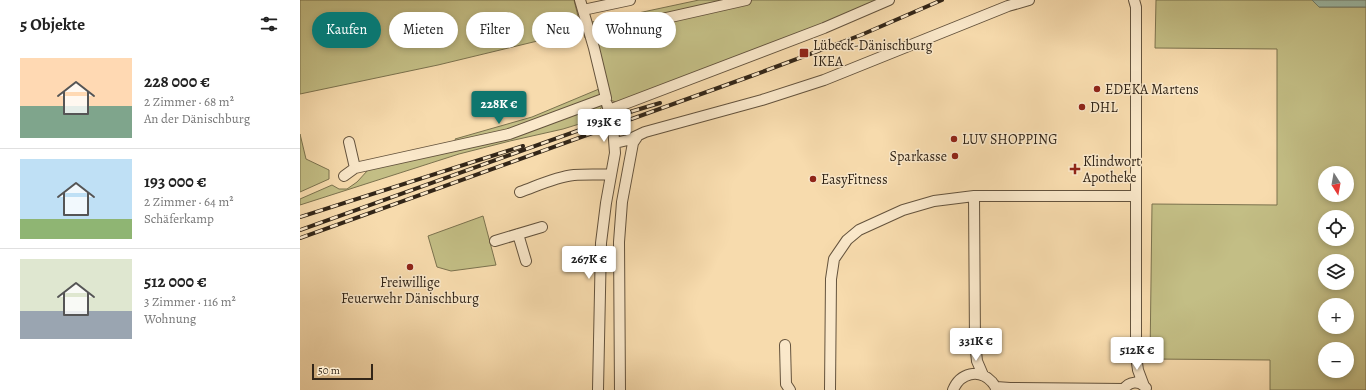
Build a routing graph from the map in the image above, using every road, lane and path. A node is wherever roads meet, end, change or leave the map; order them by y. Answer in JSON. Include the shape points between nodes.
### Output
{"nodes":[{"id":1,"x":580,"y":0,"type":"edge"},
{"id":2,"x":630,"y":0,"type":"edge"},
{"id":3,"x":746,"y":0,"type":"edge"},
{"id":4,"x":889,"y":0,"type":"edge"},
{"id":5,"x":1029,"y":0,"type":"edge"},
{"id":6,"x":1134,"y":0,"type":"edge"},
{"id":7,"x":583,"y":10,"type":"junction"},
{"id":8,"x":591,"y":34,"type":"junction"},
{"id":9,"x":606,"y":98,"type":"junction"},
{"id":10,"x":609,"y":110,"type":"junction"},
{"id":11,"x":637,"y":137,"type":"junction"},
{"id":12,"x":349,"y":142,"type":"dead end"},
{"id":13,"x":615,"y":144,"type":"junction"},
{"id":14,"x":355,"y":168,"type":"junction"},
{"id":15,"x":611,"y":174,"type":"junction"},
{"id":16,"x":344,"y":176,"type":"dead end"},
{"id":17,"x":520,"y":192,"type":"dead end"},
{"id":18,"x":974,"y":196,"type":"junction"},
{"id":19,"x":1136,"y":196,"type":"junction"},
{"id":20,"x":542,"y":227,"type":"dead end"},
{"id":21,"x":518,"y":234,"type":"junction"},
{"id":22,"x":495,"y":241,"type":"dead end"},
{"id":23,"x":526,"y":261,"type":"dead end"},
{"id":24,"x":975,"y":342,"type":"junction"},
{"id":25,"x":785,"y":345,"type":"dead end"},
{"id":26,"x":1136,"y":356,"type":"junction"},
{"id":27,"x":968,"y":374,"type":"junction"},
{"id":28,"x":983,"y":375,"type":"junction"},
{"id":29,"x":1125,"y":387,"type":"edge"},
{"id":30,"x":996,"y":388,"type":"edge"},
{"id":31,"x":1145,"y":388,"type":"edge"},
{"id":32,"x":1033,"y":389,"type":"edge"},
{"id":33,"x":1077,"y":389,"type":"edge"},
{"id":34,"x":1096,"y":389,"type":"edge"},
{"id":35,"x":598,"y":390,"type":"edge"},
{"id":36,"x":620,"y":390,"type":"edge"},
{"id":37,"x":790,"y":390,"type":"edge"},
{"id":38,"x":830,"y":390,"type":"edge"},
{"id":39,"x":950,"y":390,"type":"edge"}],
"edges":[{"from":1,"to":7,"type":"street"},
{"from":2,"to":7,"type":"street"},
{"from":3,"to":8,"type":"street"},
{"from":4,"to":10,"type":"street"},
{"from":5,"to":11,"type":"street","via":[[824,80],[645,132]]},
{"from":6,"to":19,"type":"street"},
{"from":7,"to":8,"type":"street"},
{"from":8,"to":9,"type":"street"},
{"from":9,"to":10,"type":"street"},
{"from":9,"to":14,"type":"street","via":[[509,134]]},
{"from":10,"to":13,"type":"street"},
{"from":11,"to":13,"type":"street"},
{"from":11,"to":36,"type":"street","via":[[633,144],[622,202],[619,242]]},
{"from":12,"to":14,"type":"street"},
{"from":13,"to":15,"type":"street"},
{"from":14,"to":16,"type":"street"},
{"from":15,"to":17,"type":"street","via":[[572,175]]},
{"from":15,"to":35,"type":"street","via":[[601,243]]},
{"from":18,"to":19,"type":"street"},
{"from":18,"to":24,"type":"street"},
{"from":18,"to":38,"type":"street","via":[[934,201],[903,210],[859,230],[846,240],[834,259],[831,279]]},
{"from":19,"to":26,"type":"street"},
{"from":20,"to":21,"type":"street"},
{"from":21,"to":22,"type":"street"},
{"from":21,"to":23,"type":"street"},
{"from":24,"to":27,"type":"street"},
{"from":24,"to":28,"type":"street","via":[[977,361]]},
{"from":25,"to":37,"type":"street","via":[[786,384]]},
{"from":26,"to":29,"type":"street"},
{"from":26,"to":31,"type":"street"},
{"from":27,"to":28,"type":"street"},
{"from":27,"to":39,"type":"street"},
{"from":28,"to":30,"type":"street","via":[[989,378]]},
{"from":29,"to":31,"type":"street","via":[[1136,382]]},
{"from":29,"to":34,"type":"street"},
{"from":30,"to":32,"type":"street"},
{"from":32,"to":33,"type":"street"},
{"from":33,"to":34,"type":"street"}]}
